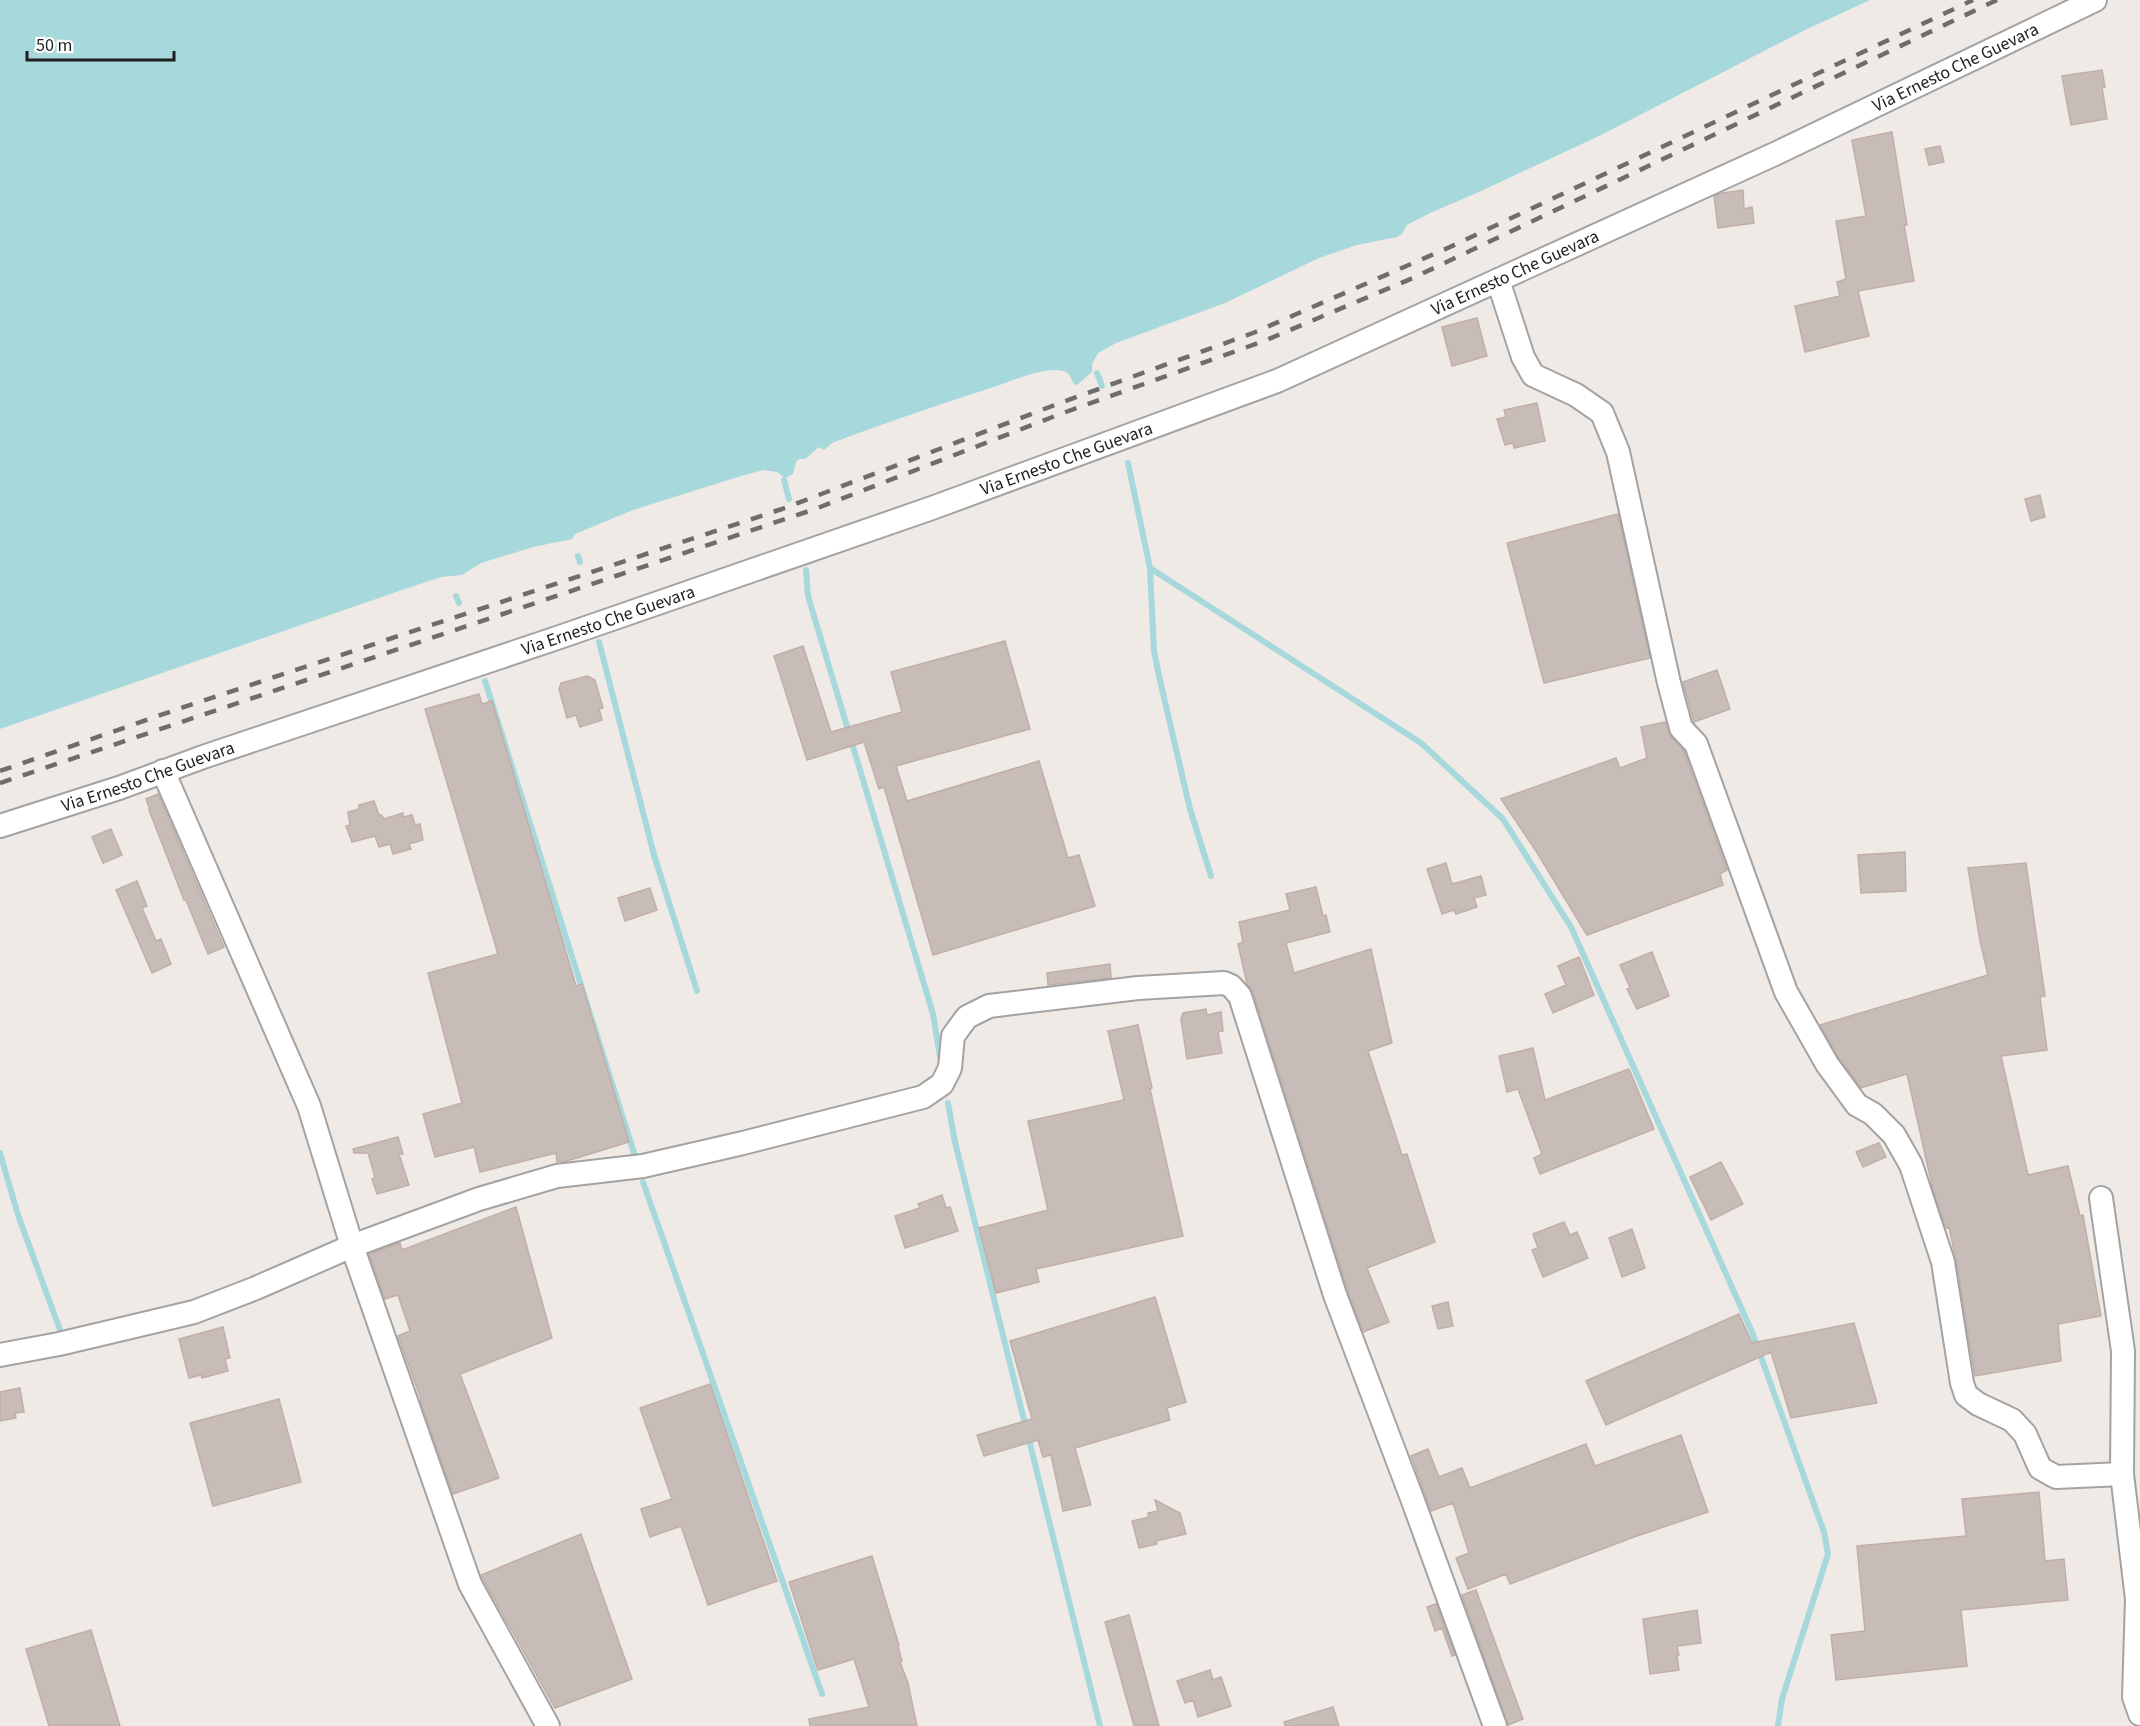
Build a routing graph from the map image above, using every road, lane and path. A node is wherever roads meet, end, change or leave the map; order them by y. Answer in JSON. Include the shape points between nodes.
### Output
{"nodes":[{"id":1,"x":2095,"y":0,"type":"edge"},
{"id":2,"x":1498,"y":280,"type":"junction"},
{"id":3,"x":164,"y":771,"type":"junction"},
{"id":4,"x":0,"y":826,"type":"edge"},
{"id":5,"x":2101,"y":1198,"type":"dead end"},
{"id":6,"x":352,"y":1246,"type":"junction"},
{"id":7,"x":0,"y":1355,"type":"edge"},
{"id":8,"x":2122,"y":1474,"type":"junction"},
{"id":9,"x":2140,"y":1714,"type":"edge"},
{"id":10,"x":548,"y":1726,"type":"edge"},
{"id":11,"x":1495,"y":1726,"type":"edge"}],
"edges":[{"from":1,"to":2,"type":"street","name":"Via Ernesto Che Guevara","via":[[1770,156]]},
{"from":2,"to":3,"type":"street","name":"Via Ernesto Che Guevara","via":[[1277,381],[943,504]]},
{"from":2,"to":8,"type":"street","via":[[1523,357],[1533,375],[1576,395],[1602,413],[1618,452],[1682,728],[1696,744],[1786,992],[1827,1064],[1857,1105],[1873,1114],[1894,1135],[1911,1165],[1943,1262],[1966,1395],[2012,1420],[2025,1434],[2040,1468],[2056,1477]]},
{"from":3,"to":4,"type":"street","name":"Via Ernesto Che Guevara"},
{"from":3,"to":6,"type":"street","via":[[309,1106]]},
{"from":5,"to":8,"type":"street","via":[[2123,1351]]},
{"from":6,"to":7,"type":"street","via":[[194,1312]]},
{"from":6,"to":10,"type":"street","via":[[470,1584]]},
{"from":6,"to":11,"type":"street","via":[[479,1199],[557,1176],[654,1163],[922,1097],[942,1084],[950,1068],[953,1036],[967,1017],[989,1006],[1138,988],[1224,983],[1240,996],[1335,1295]]},
{"from":8,"to":9,"type":"street","via":[[2138,1599],[2134,1697]]}]}
